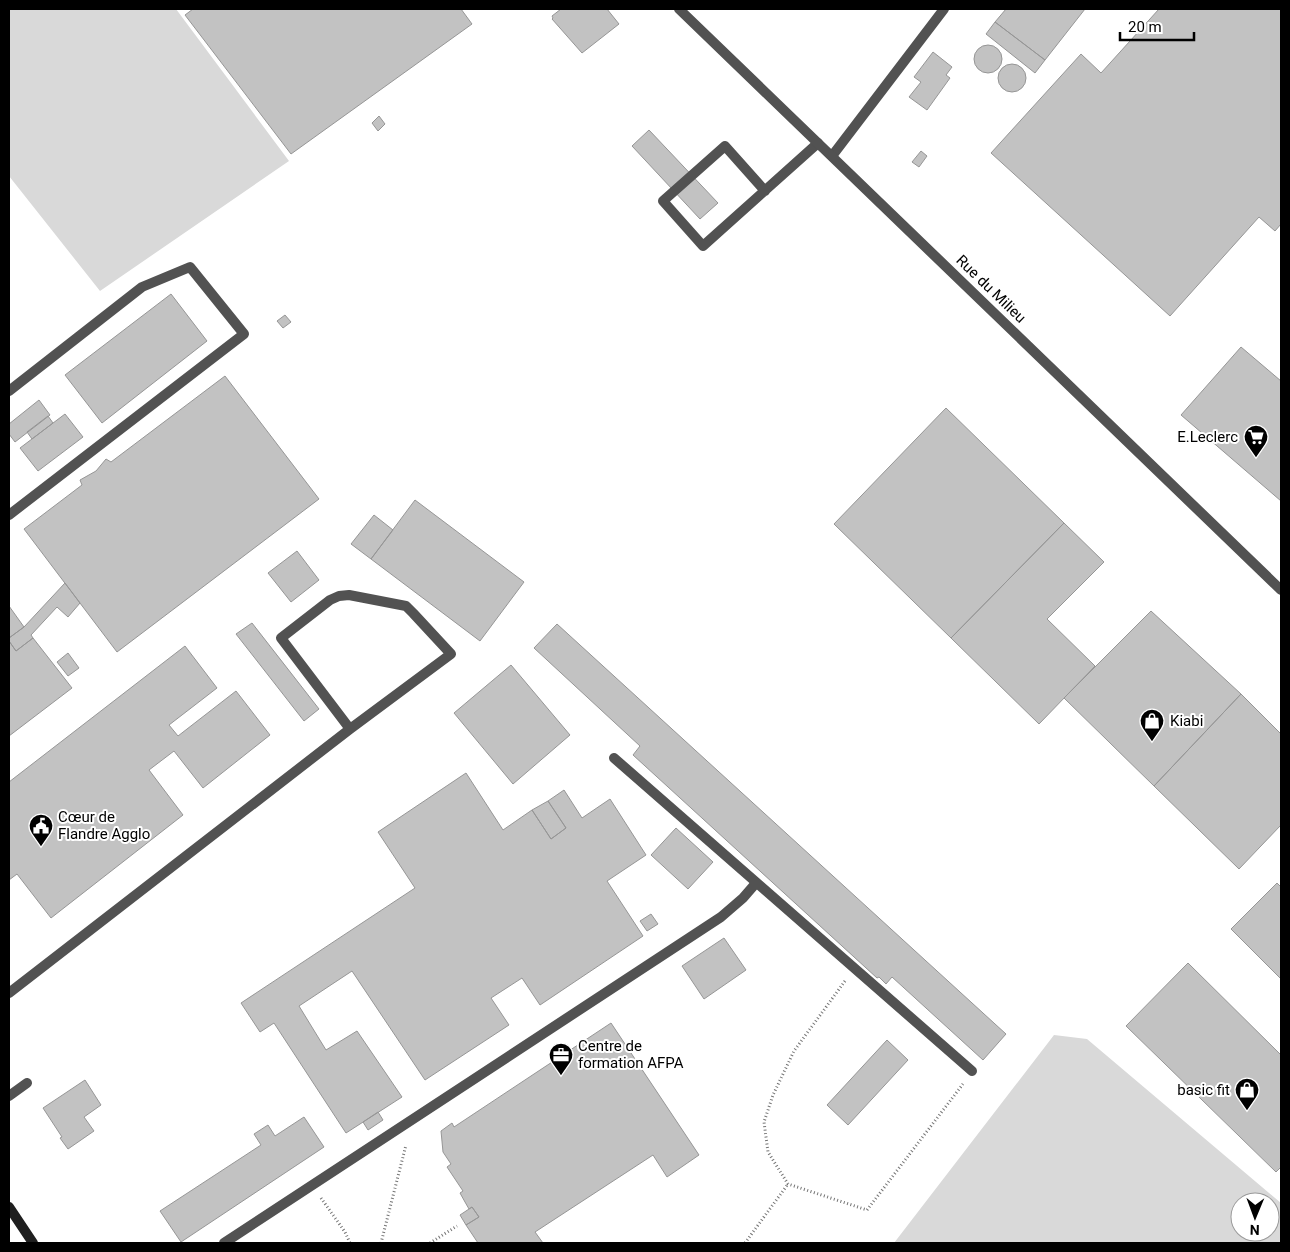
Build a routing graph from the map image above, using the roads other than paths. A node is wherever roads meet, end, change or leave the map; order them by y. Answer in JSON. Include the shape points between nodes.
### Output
{"nodes":[{"id":1,"x":679,"y":9,"type":"edge"},
{"id":2,"x":944,"y":9,"type":"edge"},
{"id":3,"x":818,"y":143,"type":"junction"},
{"id":4,"x":832,"y":156,"type":"junction"},
{"id":5,"x":765,"y":191,"type":"junction"},
{"id":6,"x":9,"y":391,"type":"edge"},
{"id":7,"x":9,"y":516,"type":"edge"},
{"id":8,"x":1281,"y":590,"type":"edge"},
{"id":9,"x":350,"y":729,"type":"junction"},
{"id":10,"x":614,"y":758,"type":"dead end"},
{"id":11,"x":756,"y":883,"type":"junction"},
{"id":12,"x":9,"y":994,"type":"edge"},
{"id":13,"x":972,"y":1071,"type":"road end"},
{"id":14,"x":27,"y":1083,"type":"dead end"},
{"id":15,"x":9,"y":1096,"type":"edge"},
{"id":16,"x":9,"y":1207,"type":"edge"},
{"id":17,"x":33,"y":1243,"type":"edge"},
{"id":18,"x":224,"y":1243,"type":"edge"}],
"edges":[{"from":1,"to":3,"type":"street","name":"Rue du Milieu"},
{"from":2,"to":4,"type":"street"},
{"from":3,"to":4,"type":"street","name":"Rue du Milieu"},
{"from":3,"to":5,"type":"street"},
{"from":4,"to":8,"type":"street","name":"Rue du Milieu"},
{"from":5,"to":5,"type":"street","via":[[703,246],[663,201],[725,146]]},
{"from":6,"to":7,"type":"street","via":[[142,286],[190,267],[244,334]]},
{"from":9,"to":9,"type":"street","via":[[451,654],[406,606],[339,596],[281,638]]},
{"from":9,"to":12,"type":"street"},
{"from":10,"to":11,"type":"street"},
{"from":11,"to":13,"type":"street"},
{"from":11,"to":18,"type":"street","via":[[721,917]]},
{"from":14,"to":15,"type":"street"},
{"from":16,"to":17,"type":"street"}]}
